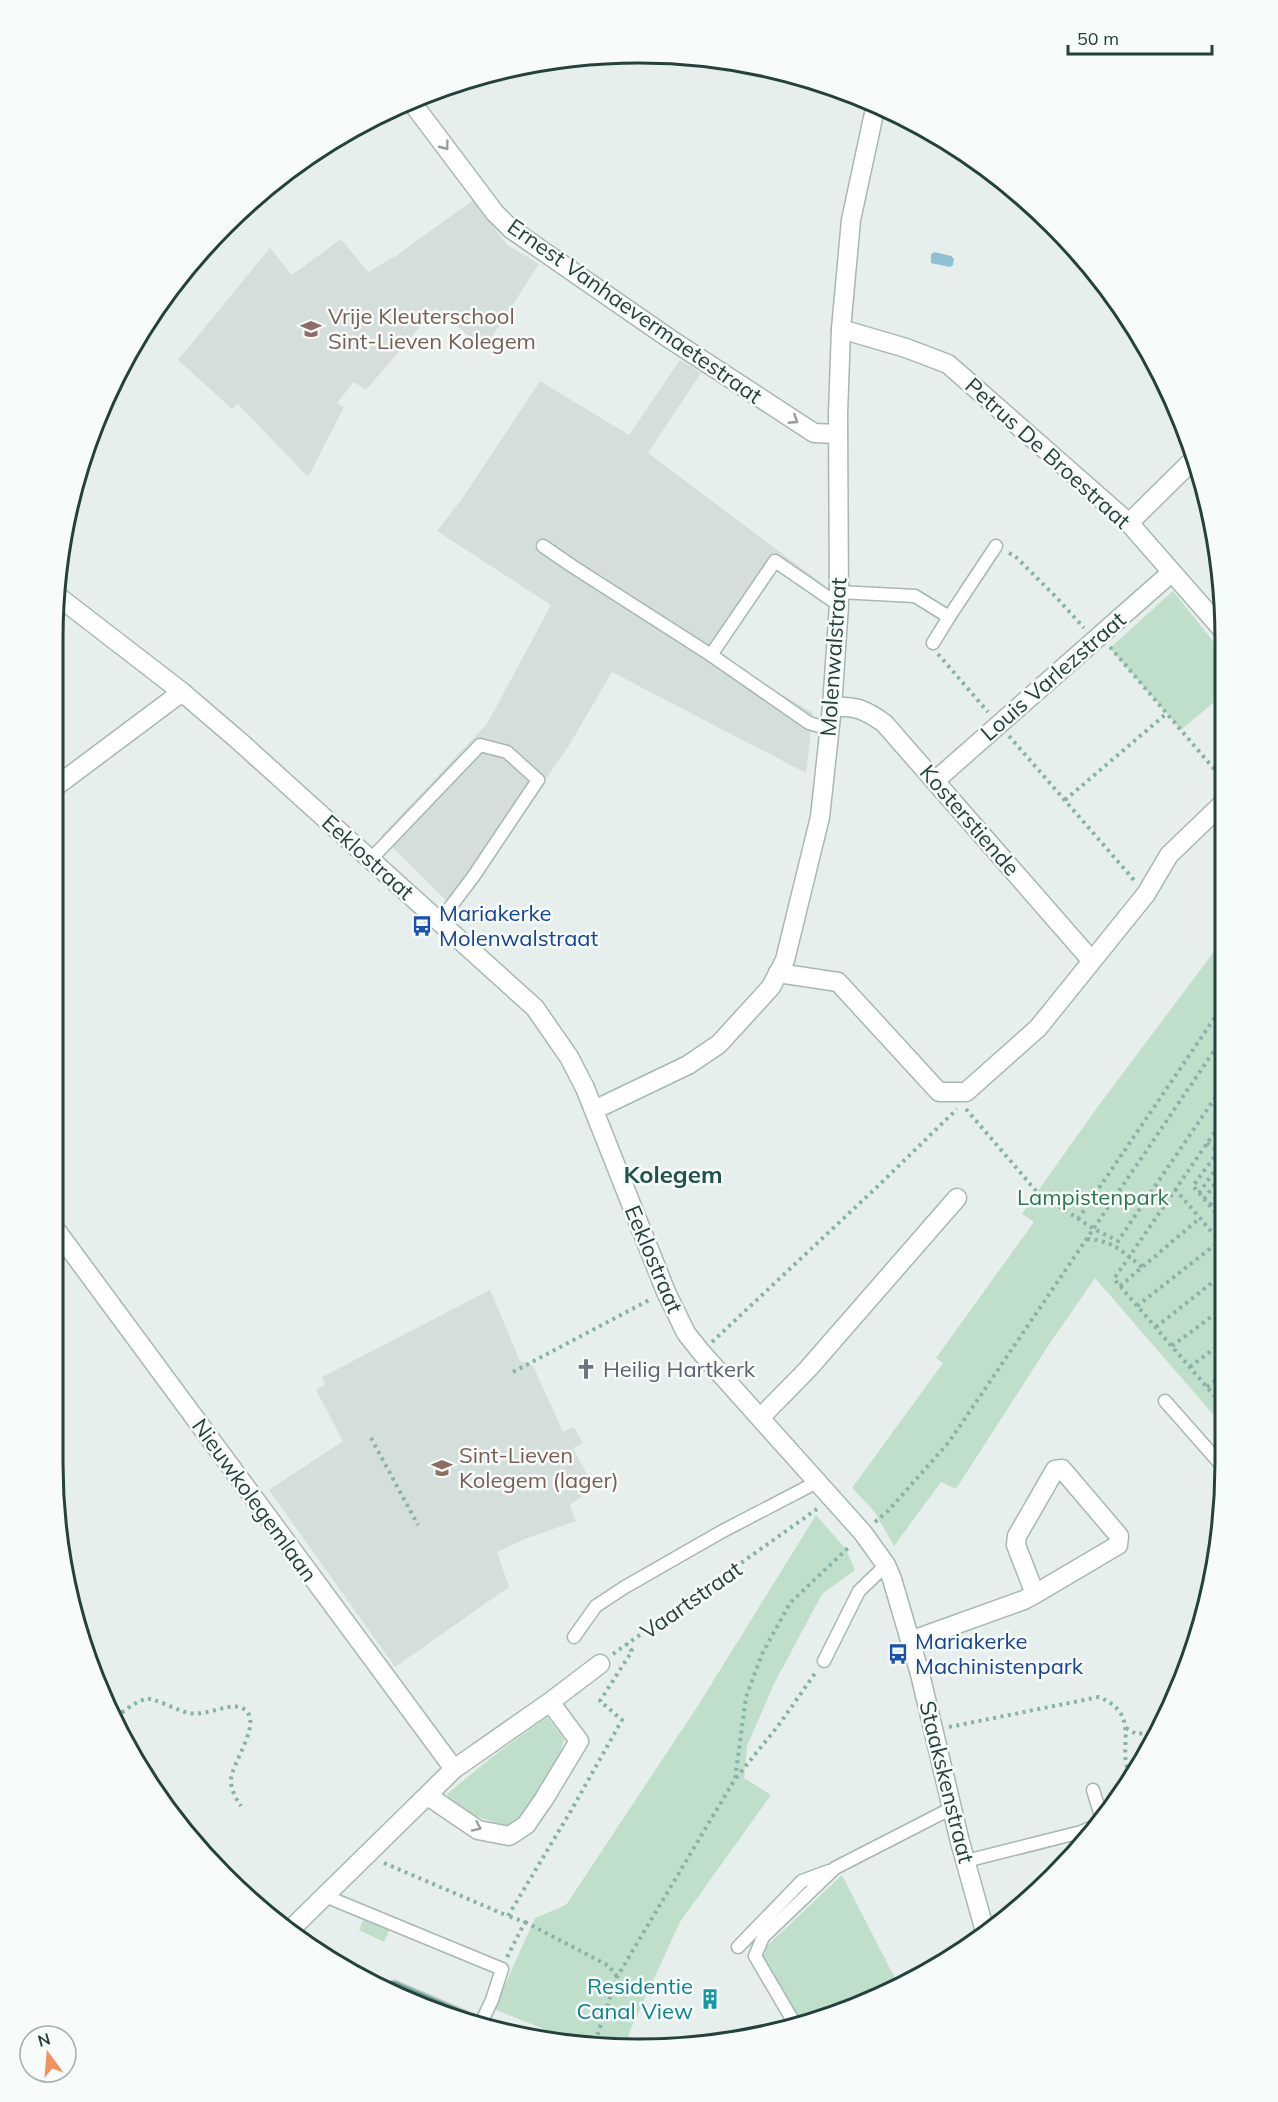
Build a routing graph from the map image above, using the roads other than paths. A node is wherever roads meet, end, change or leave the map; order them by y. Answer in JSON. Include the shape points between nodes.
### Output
{"nodes":[{"id":1,"x":416,"y":108,"type":"edge"},
{"id":2,"x":874,"y":113,"type":"edge"},
{"id":3,"x":841,"y":329,"type":"junction"},
{"id":4,"x":838,"y":434,"type":"junction"},
{"id":5,"x":1188,"y":466,"type":"edge"},
{"id":6,"x":1129,"y":524,"type":"junction"},
{"id":7,"x":543,"y":546,"type":"dead end"},
{"id":8,"x":996,"y":546,"type":"road end"},
{"id":9,"x":1172,"y":572,"type":"junction"},
{"id":10,"x":839,"y":598,"type":"junction"},
{"id":11,"x":64,"y":601,"type":"edge"},
{"id":12,"x":949,"y":618,"type":"junction"},
{"id":13,"x":1215,"y":621,"type":"edge"},
{"id":14,"x":933,"y":643,"type":"road end"},
{"id":15,"x":711,"y":654,"type":"junction"},
{"id":16,"x":182,"y":692,"type":"junction"},
{"id":17,"x":832,"y":707,"type":"junction"},
{"id":18,"x":829,"y":729,"type":"junction"},
{"id":19,"x":936,"y":780,"type":"junction"},
{"id":20,"x":63,"y":781,"type":"edge"},
{"id":21,"x":1215,"y":811,"type":"edge"},
{"id":22,"x":371,"y":858,"type":"junction"},
{"id":23,"x":440,"y":922,"type":"junction"},
{"id":24,"x":1092,"y":961,"type":"junction"},
{"id":25,"x":778,"y":973,"type":"junction"},
{"id":26,"x":594,"y":1110,"type":"junction"},
{"id":27,"x":957,"y":1198,"type":"dead end"},
{"id":28,"x":63,"y":1239,"type":"edge"},
{"id":29,"x":1165,"y":1401,"type":"dead end"},
{"id":30,"x":760,"y":1418,"type":"junction"},
{"id":31,"x":1215,"y":1458,"type":"edge"},
{"id":32,"x":817,"y":1482,"type":"junction"},
{"id":33,"x":863,"y":1533,"type":"joint"},
{"id":34,"x":886,"y":1565,"type":"junction"},
{"id":35,"x":1035,"y":1594,"type":"junction"},
{"id":36,"x":574,"y":1637,"type":"dead end"},
{"id":37,"x":910,"y":1641,"type":"junction"},
{"id":38,"x":824,"y":1661,"type":"road end"},
{"id":39,"x":600,"y":1664,"type":"road end"},
{"id":40,"x":549,"y":1702,"type":"junction"},
{"id":41,"x":454,"y":1769,"type":"junction"},
{"id":42,"x":1093,"y":1790,"type":"dead end"},
{"id":43,"x":428,"y":1796,"type":"junction"},
{"id":44,"x":952,"y":1808,"type":"junction"},
{"id":45,"x":1099,"y":1810,"type":"edge"},
{"id":46,"x":1082,"y":1831,"type":"edge"},
{"id":47,"x":966,"y":1861,"type":"junction"},
{"id":48,"x":835,"y":1868,"type":"junction"},
{"id":49,"x":325,"y":1896,"type":"junction"},
{"id":50,"x":295,"y":1925,"type":"edge"},
{"id":51,"x":983,"y":1925,"type":"edge"},
{"id":52,"x":738,"y":1947,"type":"dead end"},
{"id":53,"x":484,"y":2017,"type":"edge"},
{"id":54,"x":791,"y":2018,"type":"edge"}],
"edges":[{"from":1,"to":4,"type":"street","name":"Ernest Vanhaevermaetestraat","one_way":true,"via":[[511,229],[814,433]]},
{"from":2,"to":3,"type":"street","name":"Molenwalstraat","via":[[851,219]]},
{"from":3,"to":4,"type":"street","name":"Molenwalstraat"},
{"from":3,"to":6,"type":"street","name":"Petrus De Broestraat","via":[[948,364]]},
{"from":4,"to":10,"type":"street","name":"Molenwalstraat"},
{"from":5,"to":6,"type":"street"},
{"from":6,"to":9,"type":"street","name":"Petrus De Broestraat"},
{"from":7,"to":15,"type":"lane"},
{"from":8,"to":12,"type":"lane"},
{"from":9,"to":13,"type":"street","name":"Petrus De Broestraat"},
{"from":9,"to":19,"type":"street","name":"Louis Varlezstraat"},
{"from":10,"to":12,"type":"lane","via":[[915,596]]},
{"from":10,"to":15,"type":"lane","via":[[775,561]]},
{"from":10,"to":17,"type":"street","name":"Molenwalstraat"},
{"from":11,"to":16,"type":"street","name":"Eeklostraat"},
{"from":12,"to":14,"type":"lane"},
{"from":15,"to":18,"type":"lane","via":[[809,723]]},
{"from":16,"to":20,"type":"street"},
{"from":16,"to":22,"type":"street","name":"Eeklostraat"},
{"from":17,"to":18,"type":"street","name":"Molenwalstraat"},
{"from":17,"to":19,"type":"street","name":"Kosterstiende","via":[[864,710],[884,723]]},
{"from":18,"to":25,"type":"street","name":"Molenwalstraat","via":[[820,817],[785,960]]},
{"from":19,"to":24,"type":"street","name":"Kosterstiende"},
{"from":21,"to":24,"type":"street","via":[[1169,855],[1146,894]]},
{"from":22,"to":23,"type":"street","name":"Eeklostraat"},
{"from":22,"to":23,"type":"lane","via":[[480,745],[507,752],[538,780]]},
{"from":23,"to":26,"type":"street","name":"Eeklostraat","via":[[535,1008],[569,1057]]},
{"from":24,"to":25,"type":"street","via":[[1038,1028],[966,1092],[939,1092],[838,982]]},
{"from":25,"to":26,"type":"street","name":"Molenwalstraat","via":[[771,987],[719,1044],[688,1065]]},
{"from":26,"to":30,"type":"street","name":"Eeklostraat","via":[[686,1333]]},
{"from":27,"to":30,"type":"street","via":[[808,1370]]},
{"from":28,"to":41,"type":"street","name":"Nieuwkolegemlaan"},
{"from":29,"to":31,"type":"lane"},
{"from":30,"to":32,"type":"street","name":"Eeklostraat"},
{"from":32,"to":33,"type":"street","name":"Eeklostraat"},
{"from":32,"to":36,"type":"lane","via":[[625,1587],[596,1606]]},
{"from":33,"to":34,"type":"street","name":"Staakskenstraat"},
{"from":34,"to":37,"type":"street","name":"Staakskenstraat"},
{"from":34,"to":38,"type":"lane","via":[[859,1591]]},
{"from":35,"to":35,"type":"street","via":[[1016,1545],[1017,1536],[1055,1470],[1062,1469],[1119,1536],[1118,1545]]},
{"from":35,"to":37,"type":"street"},
{"from":37,"to":44,"type":"street","name":"Staakskenstraat"},
{"from":39,"to":40,"type":"street"},
{"from":40,"to":41,"type":"street"},
{"from":43,"to":40,"type":"street","one_way":true,"via":[[478,1830],[509,1836],[525,1825],[579,1741]]},
{"from":41,"to":43,"type":"street"},
{"from":42,"to":45,"type":"lane"},
{"from":43,"to":49,"type":"street"},
{"from":44,"to":47,"type":"street","name":"Staakskenstraat"},
{"from":44,"to":48,"type":"lane"},
{"from":46,"to":47,"type":"lane"},
{"from":47,"to":51,"type":"street","name":"Staakskenstraat"},
{"from":48,"to":52,"type":"lane","via":[[802,1881]]},
{"from":48,"to":54,"type":"lane","via":[[763,1937],[755,1956]]},
{"from":49,"to":50,"type":"street"},
{"from":49,"to":53,"type":"lane","via":[[502,1969]]}]}
